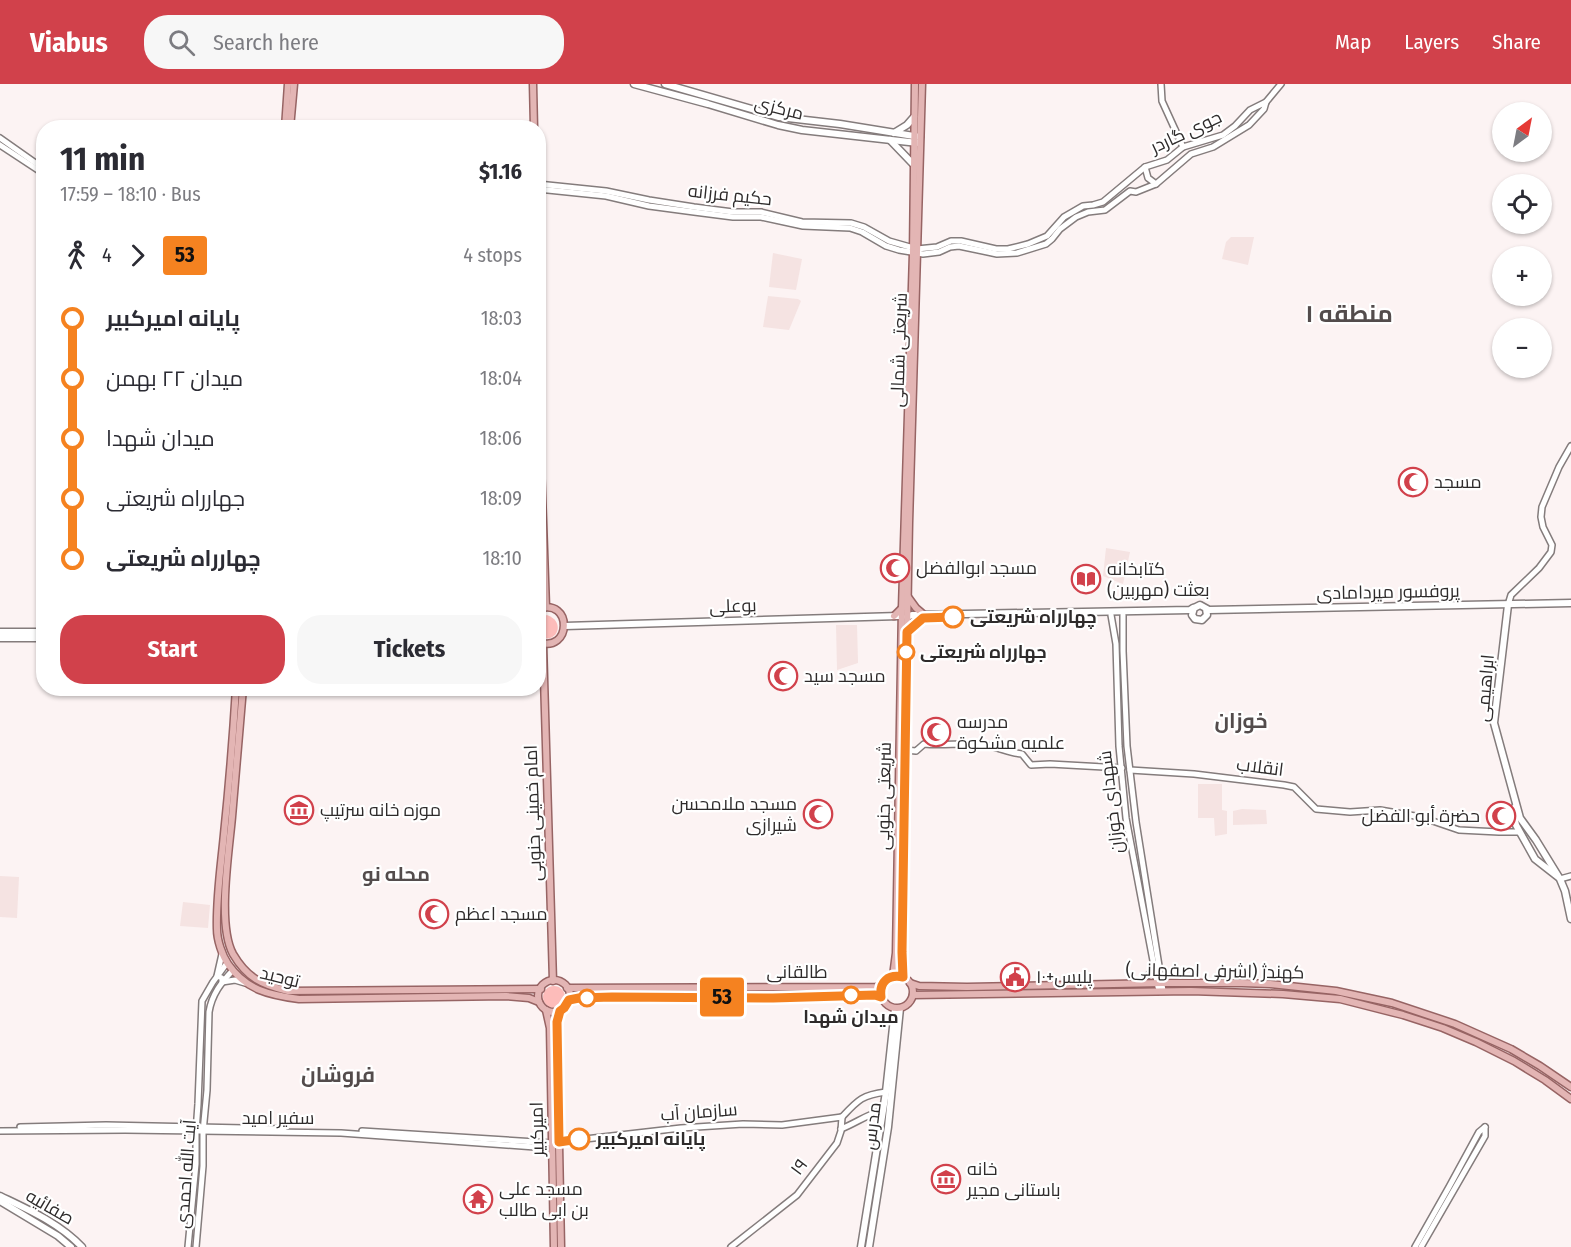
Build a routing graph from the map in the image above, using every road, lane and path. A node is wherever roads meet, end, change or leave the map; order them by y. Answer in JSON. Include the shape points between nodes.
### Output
{"nodes":[{"id":1,"x":288,"y":84,"type":"edge"},
{"id":2,"x":294,"y":84,"type":"edge"},
{"id":3,"x":533,"y":84,"type":"edge"},
{"id":4,"x":634,"y":84,"type":"edge"},
{"id":5,"x":665,"y":84,"type":"edge"},
{"id":6,"x":915,"y":84,"type":"edge"},
{"id":7,"x":922,"y":84,"type":"edge"},
{"id":8,"x":1161,"y":84,"type":"edge"},
{"id":9,"x":1281,"y":84,"type":"edge"},
{"id":10,"x":652,"y":86,"type":"edge"},
{"id":11,"x":1266,"y":102,"type":"junction"},
{"id":12,"x":914,"y":117,"type":"junction"},
{"id":13,"x":287,"y":120,"type":"edge"},
{"id":14,"x":288,"y":120,"type":"edge"},
{"id":15,"x":534,"y":120,"type":"edge"},
{"id":16,"x":892,"y":133,"type":"junction"},
{"id":17,"x":0,"y":138,"type":"edge"},
{"id":18,"x":917,"y":140,"type":"junction"},
{"id":19,"x":1209,"y":140,"type":"junction"},
{"id":20,"x":889,"y":141,"type":"junction"},
{"id":21,"x":4,"y":145,"type":"edge"},
{"id":22,"x":1182,"y":147,"type":"junction"},
{"id":23,"x":1213,"y":147,"type":"junction"},
{"id":24,"x":36,"y":164,"type":"edge"},
{"id":25,"x":914,"y":165,"type":"junction"},
{"id":26,"x":1145,"y":167,"type":"junction"},
{"id":27,"x":36,"y":168,"type":"edge"},
{"id":28,"x":1128,"y":182,"type":"junction"},
{"id":29,"x":1156,"y":184,"type":"junction"},
{"id":30,"x":546,"y":185,"type":"edge"},
{"id":31,"x":546,"y":190,"type":"edge"},
{"id":32,"x":1130,"y":191,"type":"junction"},
{"id":33,"x":733,"y":214,"type":"junction"},
{"id":34,"x":938,"y":250,"type":"junction"},
{"id":35,"x":915,"y":251,"type":"junction"},
{"id":36,"x":1571,"y":446,"type":"edge"},
{"id":37,"x":908,"y":596,"type":"junction"},
{"id":38,"x":1571,"y":605,"type":"edge"},
{"id":39,"x":1508,"y":606,"type":"junction"},
{"id":40,"x":546,"y":607,"type":"edge"},
{"id":41,"x":902,"y":607,"type":"junction"},
{"id":42,"x":1193,"y":612,"type":"junction"},
{"id":43,"x":1206,"y":612,"type":"junction"},
{"id":44,"x":1112,"y":615,"type":"junction"},
{"id":45,"x":1123,"y":615,"type":"junction"},
{"id":46,"x":894,"y":616,"type":"junction"},
{"id":47,"x":905,"y":616,"type":"junction"},
{"id":48,"x":923,"y":616,"type":"junction"},
{"id":49,"x":565,"y":626,"type":"junction"},
{"id":50,"x":1114,"y":630,"type":"junction"},
{"id":51,"x":1122,"y":631,"type":"junction"},
{"id":52,"x":0,"y":632,"type":"edge"},
{"id":53,"x":36,"y":632,"type":"edge"},
{"id":54,"x":907,"y":632,"type":"junction"},
{"id":55,"x":0,"y":638,"type":"edge"},
{"id":56,"x":36,"y":638,"type":"edge"},
{"id":57,"x":546,"y":643,"type":"edge"},
{"id":58,"x":236,"y":696,"type":"edge"},
{"id":59,"x":242,"y":696,"type":"edge"},
{"id":60,"x":543,"y":696,"type":"edge"},
{"id":61,"x":905,"y":750,"type":"junction"},
{"id":62,"x":1122,"y":768,"type":"junction"},
{"id":63,"x":1130,"y":770,"type":"junction"},
{"id":64,"x":1515,"y":805,"type":"junction"},
{"id":65,"x":229,"y":819,"type":"junction"},
{"id":66,"x":1519,"y":832,"type":"junction"},
{"id":67,"x":1536,"y":840,"type":"junction"},
{"id":68,"x":1527,"y":845,"type":"junction"},
{"id":69,"x":1571,"y":876,"type":"edge"},
{"id":70,"x":1560,"y":879,"type":"junction"},
{"id":71,"x":1571,"y":919,"type":"edge"},
{"id":72,"x":222,"y":953,"type":"junction"},
{"id":73,"x":227,"y":963,"type":"junction"},
{"id":74,"x":1157,"y":967,"type":"junction"},
{"id":75,"x":233,"y":970,"type":"junction"},
{"id":76,"x":217,"y":976,"type":"junction"},
{"id":77,"x":893,"y":976,"type":"junction"},
{"id":78,"x":903,"y":977,"type":"junction"},
{"id":79,"x":553,"y":981,"type":"junction"},
{"id":80,"x":222,"y":982,"type":"junction"},
{"id":81,"x":246,"y":983,"type":"junction"},
{"id":82,"x":910,"y":983,"type":"junction"},
{"id":83,"x":1137,"y":983,"type":"junction"},
{"id":84,"x":1160,"y":983,"type":"junction"},
{"id":85,"x":882,"y":985,"type":"junction"},
{"id":86,"x":919,"y":986,"type":"junction"},
{"id":87,"x":567,"y":988,"type":"junction"},
{"id":88,"x":530,"y":989,"type":"junction"},
{"id":89,"x":541,"y":989,"type":"junction"},
{"id":90,"x":579,"y":989,"type":"junction"},
{"id":91,"x":377,"y":990,"type":"junction"},
{"id":92,"x":1161,"y":991,"type":"junction"},
{"id":93,"x":916,"y":994,"type":"junction"},
{"id":94,"x":881,"y":997,"type":"junction"},
{"id":95,"x":378,"y":998,"type":"junction"},
{"id":96,"x":529,"y":998,"type":"junction"},
{"id":97,"x":579,"y":998,"type":"junction"},
{"id":98,"x":569,"y":1000,"type":"junction"},
{"id":99,"x":540,"y":1002,"type":"junction"},
{"id":100,"x":898,"y":1008,"type":"junction"},
{"id":101,"x":546,"y":1010,"type":"junction"},
{"id":102,"x":560,"y":1011,"type":"junction"},
{"id":103,"x":549,"y":1022,"type":"junction"},
{"id":104,"x":557,"y":1022,"type":"junction"},
{"id":105,"x":1571,"y":1087,"type":"edge"},
{"id":106,"x":886,"y":1092,"type":"junction"},
{"id":107,"x":1571,"y":1099,"type":"edge"},
{"id":108,"x":206,"y":1103,"type":"junction"},
{"id":109,"x":198,"y":1104,"type":"junction"},
{"id":110,"x":883,"y":1110,"type":"junction"},
{"id":111,"x":842,"y":1117,"type":"junction"},
{"id":112,"x":841,"y":1129,"type":"junction"},
{"id":113,"x":0,"y":1130,"type":"edge"},
{"id":114,"x":180,"y":1130,"type":"junction"},
{"id":115,"x":196,"y":1130,"type":"junction"},
{"id":116,"x":203,"y":1130,"type":"junction"},
{"id":117,"x":215,"y":1132,"type":"junction"},
{"id":118,"x":556,"y":1142,"type":"junction"},
{"id":119,"x":196,"y":1144,"type":"junction"},
{"id":120,"x":203,"y":1144,"type":"junction"},
{"id":121,"x":552,"y":1157,"type":"junction"},
{"id":122,"x":0,"y":1196,"type":"edge"},
{"id":123,"x":0,"y":1201,"type":"edge"},
{"id":124,"x":871,"y":1211,"type":"junction"},
{"id":125,"x":1419,"y":1245,"type":"edge"},
{"id":126,"x":733,"y":1246,"type":"edge"},
{"id":127,"x":70,"y":1247,"type":"edge"},
{"id":128,"x":82,"y":1247,"type":"edge"},
{"id":129,"x":188,"y":1247,"type":"edge"},
{"id":130,"x":196,"y":1247,"type":"edge"},
{"id":131,"x":554,"y":1247,"type":"edge"},
{"id":132,"x":561,"y":1247,"type":"edge"},
{"id":133,"x":861,"y":1247,"type":"edge"},
{"id":134,"x":868,"y":1247,"type":"edge"}],
"edges":[{"from":1,"to":13,"type":"main road"},
{"from":2,"to":14,"type":"main road"},
{"from":3,"to":15,"type":"main road"},
{"from":4,"to":10,"type":"main road","name":"مرکزی"},
{"from":5,"to":16,"type":"main road","name":"مرکزی","via":[[779,117]]},
{"from":6,"to":12,"type":"main road","name":"شریعتی شمالی"},
{"from":7,"to":18,"type":"main road","name":"شریعتی شمالی"},
{"from":8,"to":22,"type":"street","via":[[1162,101]]},
{"from":9,"to":11,"type":"street"},
{"from":10,"to":20,"type":"main road","name":"مرکزی","via":[[786,126]]},
{"from":11,"to":19,"type":"street","name":"جوی گاردر","via":[[1250,110],[1223,135]]},
{"from":11,"to":23,"type":"street","name":"جوی گاردر","via":[[1249,124]]},
{"from":12,"to":16,"type":"main road"},
{"from":12,"to":18,"type":"main road","name":"شریعتی شمالی"},
{"from":16,"to":18,"type":"main road","name":"مرکزی"},
{"from":16,"to":20,"type":"main road"},
{"from":17,"to":21,"type":"street"},
{"from":18,"to":20,"type":"main road","name":"مرکزی"},
{"from":18,"to":25,"type":"main road","name":"شریعتی شمالی"},
{"from":18,"to":35,"type":"main road","name":"شریعتی شمالی"},
{"from":19,"to":22,"type":"street","name":"جوی گاردر"},
{"from":19,"to":23,"type":"street"},
{"from":20,"to":25,"type":"main road"},
{"from":21,"to":24,"type":"street"},
{"from":21,"to":27,"type":"street"},
{"from":22,"to":26,"type":"street","name":"جوی گاردر","via":[[1167,160]]},
{"from":23,"to":29,"type":"street","name":"جوی گاردر","via":[[1191,154]]},
{"from":25,"to":35,"type":"main road","name":"شریعتی شمالی"},
{"from":26,"to":28,"type":"street","name":"جوی گاردر"},
{"from":26,"to":29,"type":"street","via":[[1148,178]]},
{"from":28,"to":32,"type":"street","via":[[1132,186]]},
{"from":28,"to":34,"type":"street","name":"جوی گاردر","via":[[1103,202],[1083,206],[1065,217],[1047,236],[1028,244],[996,249],[951,241]]},
{"from":29,"to":32,"type":"street","name":"جوی گاردر"},
{"from":30,"to":33,"type":"street","name":"حکیم فرزانه","via":[[606,191]]},
{"from":31,"to":33,"type":"street","name":"حکیم فرزانه"},
{"from":32,"to":34,"type":"street","name":"جوی گاردر","via":[[1105,210],[1076,217],[1046,244],[1034,248],[1008,255],[958,246]]},
{"from":33,"to":35,"type":"street","name":"حکیم فرزانه","via":[[760,212],[802,222],[851,223]]},
{"from":34,"to":35,"type":"street","name":"جوی گاردر"},
{"from":35,"to":37,"type":"main road","name":"شریعتی شمالی"},
{"from":35,"to":41,"type":"main road","name":"شریعتی شمالی"},
{"from":36,"to":39,"type":"street","via":[[1542,507],[1551,552],[1511,595]]},
{"from":37,"to":47,"type":"main road","name":"شریعتی شمالی"},
{"from":37,"to":48,"type":"main road"},
{"from":38,"to":39,"type":"main road","name":"پروفسور میردامادی"},
{"from":39,"to":43,"type":"main road","name":"پروفسور میردامادی"},
{"from":39,"to":64,"type":"main road","name":"ابراهیمی","via":[[1494,723]]},
{"from":40,"to":49,"type":"main road","via":[[558,611]]},
{"from":41,"to":46,"type":"main road"},
{"from":41,"to":47,"type":"main road","name":"شریعتی شمالی"},
{"from":42,"to":43,"type":"main road","via":[[1200,605]]},
{"from":42,"to":43,"type":"main road","via":[[1195,619],[1200,620]]},
{"from":42,"to":45,"type":"main road"},
{"from":42,"to":48,"type":"main road"},
{"from":44,"to":45,"type":"main road"},
{"from":44,"to":48,"type":"main road"},
{"from":44,"to":50,"type":"street","name":"شهدای خوزان"},
{"from":45,"to":51,"type":"street","name":"شهدای خوزان"},
{"from":46,"to":47,"type":"main road","name":"بوعلی"},
{"from":46,"to":49,"type":"main road","name":"بوعلی"},
{"from":47,"to":48,"type":"main road","name":"بوعلی"},
{"from":47,"to":54,"type":"main road","name":"شریعتی جنوبی"},
{"from":47,"to":77,"type":"main road","name":"شریعتی جنوبی"},
{"from":48,"to":54,"type":"main road"},
{"from":49,"to":57,"type":"main road","via":[[557,640]]},
{"from":50,"to":51,"type":"street"},
{"from":50,"to":62,"type":"street","name":"شهدای خوزان"},
{"from":51,"to":63,"type":"street","name":"شهدای خوزان"},
{"from":52,"to":53,"type":"main road"},
{"from":54,"to":61,"type":"main road","name":"شریعتی جنوبی"},
{"from":55,"to":56,"type":"main road"},
{"from":58,"to":65,"type":"main road","name":"توحید"},
{"from":59,"to":65,"type":"main road","name":"توحید"},
{"from":60,"to":79,"type":"main road","name":"امام خمینی جنوبی"},
{"from":61,"to":62,"type":"street","via":[[916,751],[924,744],[987,745],[1022,754],[1031,765]]},
{"from":61,"to":78,"type":"main road","name":"شریعتی جنوبی"},
{"from":62,"to":74,"type":"street","name":"شهدای خوزان","via":[[1130,840]]},
{"from":63,"to":66,"type":"street","name":"انقلاب","via":[[1284,785],[1294,787],[1316,809],[1380,810],[1421,817],[1459,830]]},
{"from":63,"to":74,"type":"street","name":"شهدای خوزان"},
{"from":64,"to":66,"type":"main road"},
{"from":64,"to":67,"type":"main road","via":[[1520,820]]},
{"from":65,"to":72,"type":"main road","name":"توحید","via":[[218,890],[217,932]]},
{"from":65,"to":91,"type":"main road","name":"توحید","via":[[226,934],[242,968],[258,982],[288,990]]},
{"from":66,"to":68,"type":"main road"},
{"from":67,"to":68,"type":"main road"},
{"from":67,"to":70,"type":"main road"},
{"from":68,"to":70,"type":"main road","via":[[1535,859]]},
{"from":69,"to":70,"type":"street"},
{"from":70,"to":71,"type":"main road"},
{"from":72,"to":73,"type":"main road","name":"توحید"},
{"from":72,"to":76,"type":"street","name":"آیت الله احمدی"},
{"from":73,"to":75,"type":"main road","name":"توحید"},
{"from":73,"to":76,"type":"street","name":"آیت الله احمدی"},
{"from":74,"to":83,"type":"street"},
{"from":74,"to":84,"type":"street","name":"شهدای خوزان"},
{"from":75,"to":80,"type":"street","name":"آیت الله احمدی"},
{"from":75,"to":81,"type":"main road","name":"توحید"},
{"from":76,"to":80,"type":"street"},
{"from":76,"to":109,"type":"street","name":"آیت الله احمدی","via":[[202,1001]]},
{"from":77,"to":78,"type":"main road"},
{"from":77,"to":85,"type":"main road"},
{"from":78,"to":82,"type":"main road"},
{"from":79,"to":87,"type":"main road"},
{"from":79,"to":89,"type":"main road"},
{"from":80,"to":81,"type":"street"},
{"from":80,"to":108,"type":"street","name":"آیت الله احمدی","via":[[209,1012]]},
{"from":81,"to":95,"type":"main road","name":"توحید","via":[[267,993],[299,999]]},
{"from":82,"to":86,"type":"main road","name":"کهندژ (اشرفی اصفهانی)"},
{"from":82,"to":93,"type":"main road"},
{"from":83,"to":84,"type":"main road","name":"کهندژ (اشرفی اصفهانی)"},
{"from":83,"to":86,"type":"main road","name":"کهندژ (اشرفی اصفهانی)"},
{"from":84,"to":92,"type":"street","name":"شهدای خوزان"},
{"from":84,"to":105,"type":"main road","name":"کهندژ (اشرفی اصفهانی)","via":[[1270,984],[1336,991],[1392,1003],[1486,1037]]},
{"from":85,"to":90,"type":"main road","name":"طالقانی"},
{"from":85,"to":94,"type":"main road"},
{"from":86,"to":93,"type":"main road"},
{"from":87,"to":90,"type":"main road","name":"طالقانی"},
{"from":87,"to":98,"type":"main road"},
{"from":88,"to":89,"type":"main road","name":"توحید"},
{"from":88,"to":91,"type":"main road","name":"توحید"},
{"from":88,"to":96,"type":"main road"},
{"from":89,"to":99,"type":"main road"},
{"from":90,"to":97,"type":"main road"},
{"from":91,"to":95,"type":"main road"},
{"from":92,"to":93,"type":"main road","name":"کهندژ (اشرفی اصفهانی)"},
{"from":92,"to":107,"type":"main road","name":"کهندژ (اشرفی اصفهانی)","via":[[1283,994],[1340,999],[1384,1009],[1476,1042],[1514,1061]]},
{"from":93,"to":100,"type":"main road"},
{"from":94,"to":97,"type":"main road","name":"طالقانی"},
{"from":94,"to":100,"type":"main road","via":[[886,1005]]},
{"from":95,"to":96,"type":"main road","name":"توحید"},
{"from":96,"to":99,"type":"main road","name":"توحید"},
{"from":97,"to":98,"type":"main road","name":"طالقانی"},
{"from":98,"to":102,"type":"main road"},
{"from":99,"to":101,"type":"main road"},
{"from":100,"to":106,"type":"main road","name":"مدرس"},
{"from":100,"to":124,"type":"main road","name":"مدرس","via":[[888,1127]]},
{"from":101,"to":102,"type":"main road"},
{"from":101,"to":103,"type":"main road","name":"امیرکبیر"},
{"from":102,"to":104,"type":"main road","name":"امیرکبیر"},
{"from":103,"to":104,"type":"main road"},
{"from":103,"to":118,"type":"main road","name":"امیرکبیر"},
{"from":104,"to":118,"type":"main road","name":"امیرکبیر"},
{"from":106,"to":110,"type":"main road","name":"مدرس"},
{"from":106,"to":111,"type":"street","via":[[858,1100]]},
{"from":108,"to":109,"type":"street","name":"آیت الله احمدی","via":[[202,1107]]},
{"from":108,"to":116,"type":"street","name":"آیت الله احمدی"},
{"from":109,"to":115,"type":"street","name":"آیت الله احمدی"},
{"from":110,"to":112,"type":"street"},
{"from":110,"to":124,"type":"main road","name":"مدرس"},
{"from":111,"to":112,"type":"street"},
{"from":111,"to":118,"type":"street","name":"سازمان آب","via":[[782,1125],[681,1128]]},
{"from":112,"to":126,"type":"street","name":"۱۹","via":[[837,1143],[797,1195]]},
{"from":113,"to":114,"type":"street","name":"سفیر امید","via":[[106,1125]]},
{"from":114,"to":115,"type":"street","name":"سفیر امید"},
{"from":114,"to":119,"type":"street"},
{"from":115,"to":116,"type":"street","name":"سفیر امید"},
{"from":115,"to":119,"type":"street","name":"آیت الله احمدی"},
{"from":116,"to":117,"type":"street","name":"سفیر امید"},
{"from":116,"to":118,"type":"street","name":"سفیر امید","via":[[351,1131]]},
{"from":116,"to":120,"type":"street","name":"آیت الله احمدی"},
{"from":117,"to":120,"type":"street"},
{"from":117,"to":121,"type":"street","name":"سفیر امید","via":[[341,1133],[535,1147]]},
{"from":118,"to":121,"type":"main road","name":"امیرکبیر"},
{"from":118,"to":132,"type":"main road","name":"امیرکبیر"},
{"from":119,"to":120,"type":"street","via":[[198,1140]]},
{"from":119,"to":129,"type":"street","name":"آیت الله احمدی"},
{"from":120,"to":130,"type":"street","name":"آیت الله احمدی"},
{"from":121,"to":131,"type":"main road","name":"امیرکبیر"},
{"from":122,"to":128,"type":"main road","name":"صفائیه","via":[[49,1220]]},
{"from":123,"to":127,"type":"main road","name":"صفائیه"},
{"from":124,"to":133,"type":"main road","name":"مدرس"},
{"from":124,"to":134,"type":"main road","name":"مدرس"},
{"from":125,"to":125,"type":"street","via":[[1485,1136],[1485,1127],[1479,1132]]}]}
